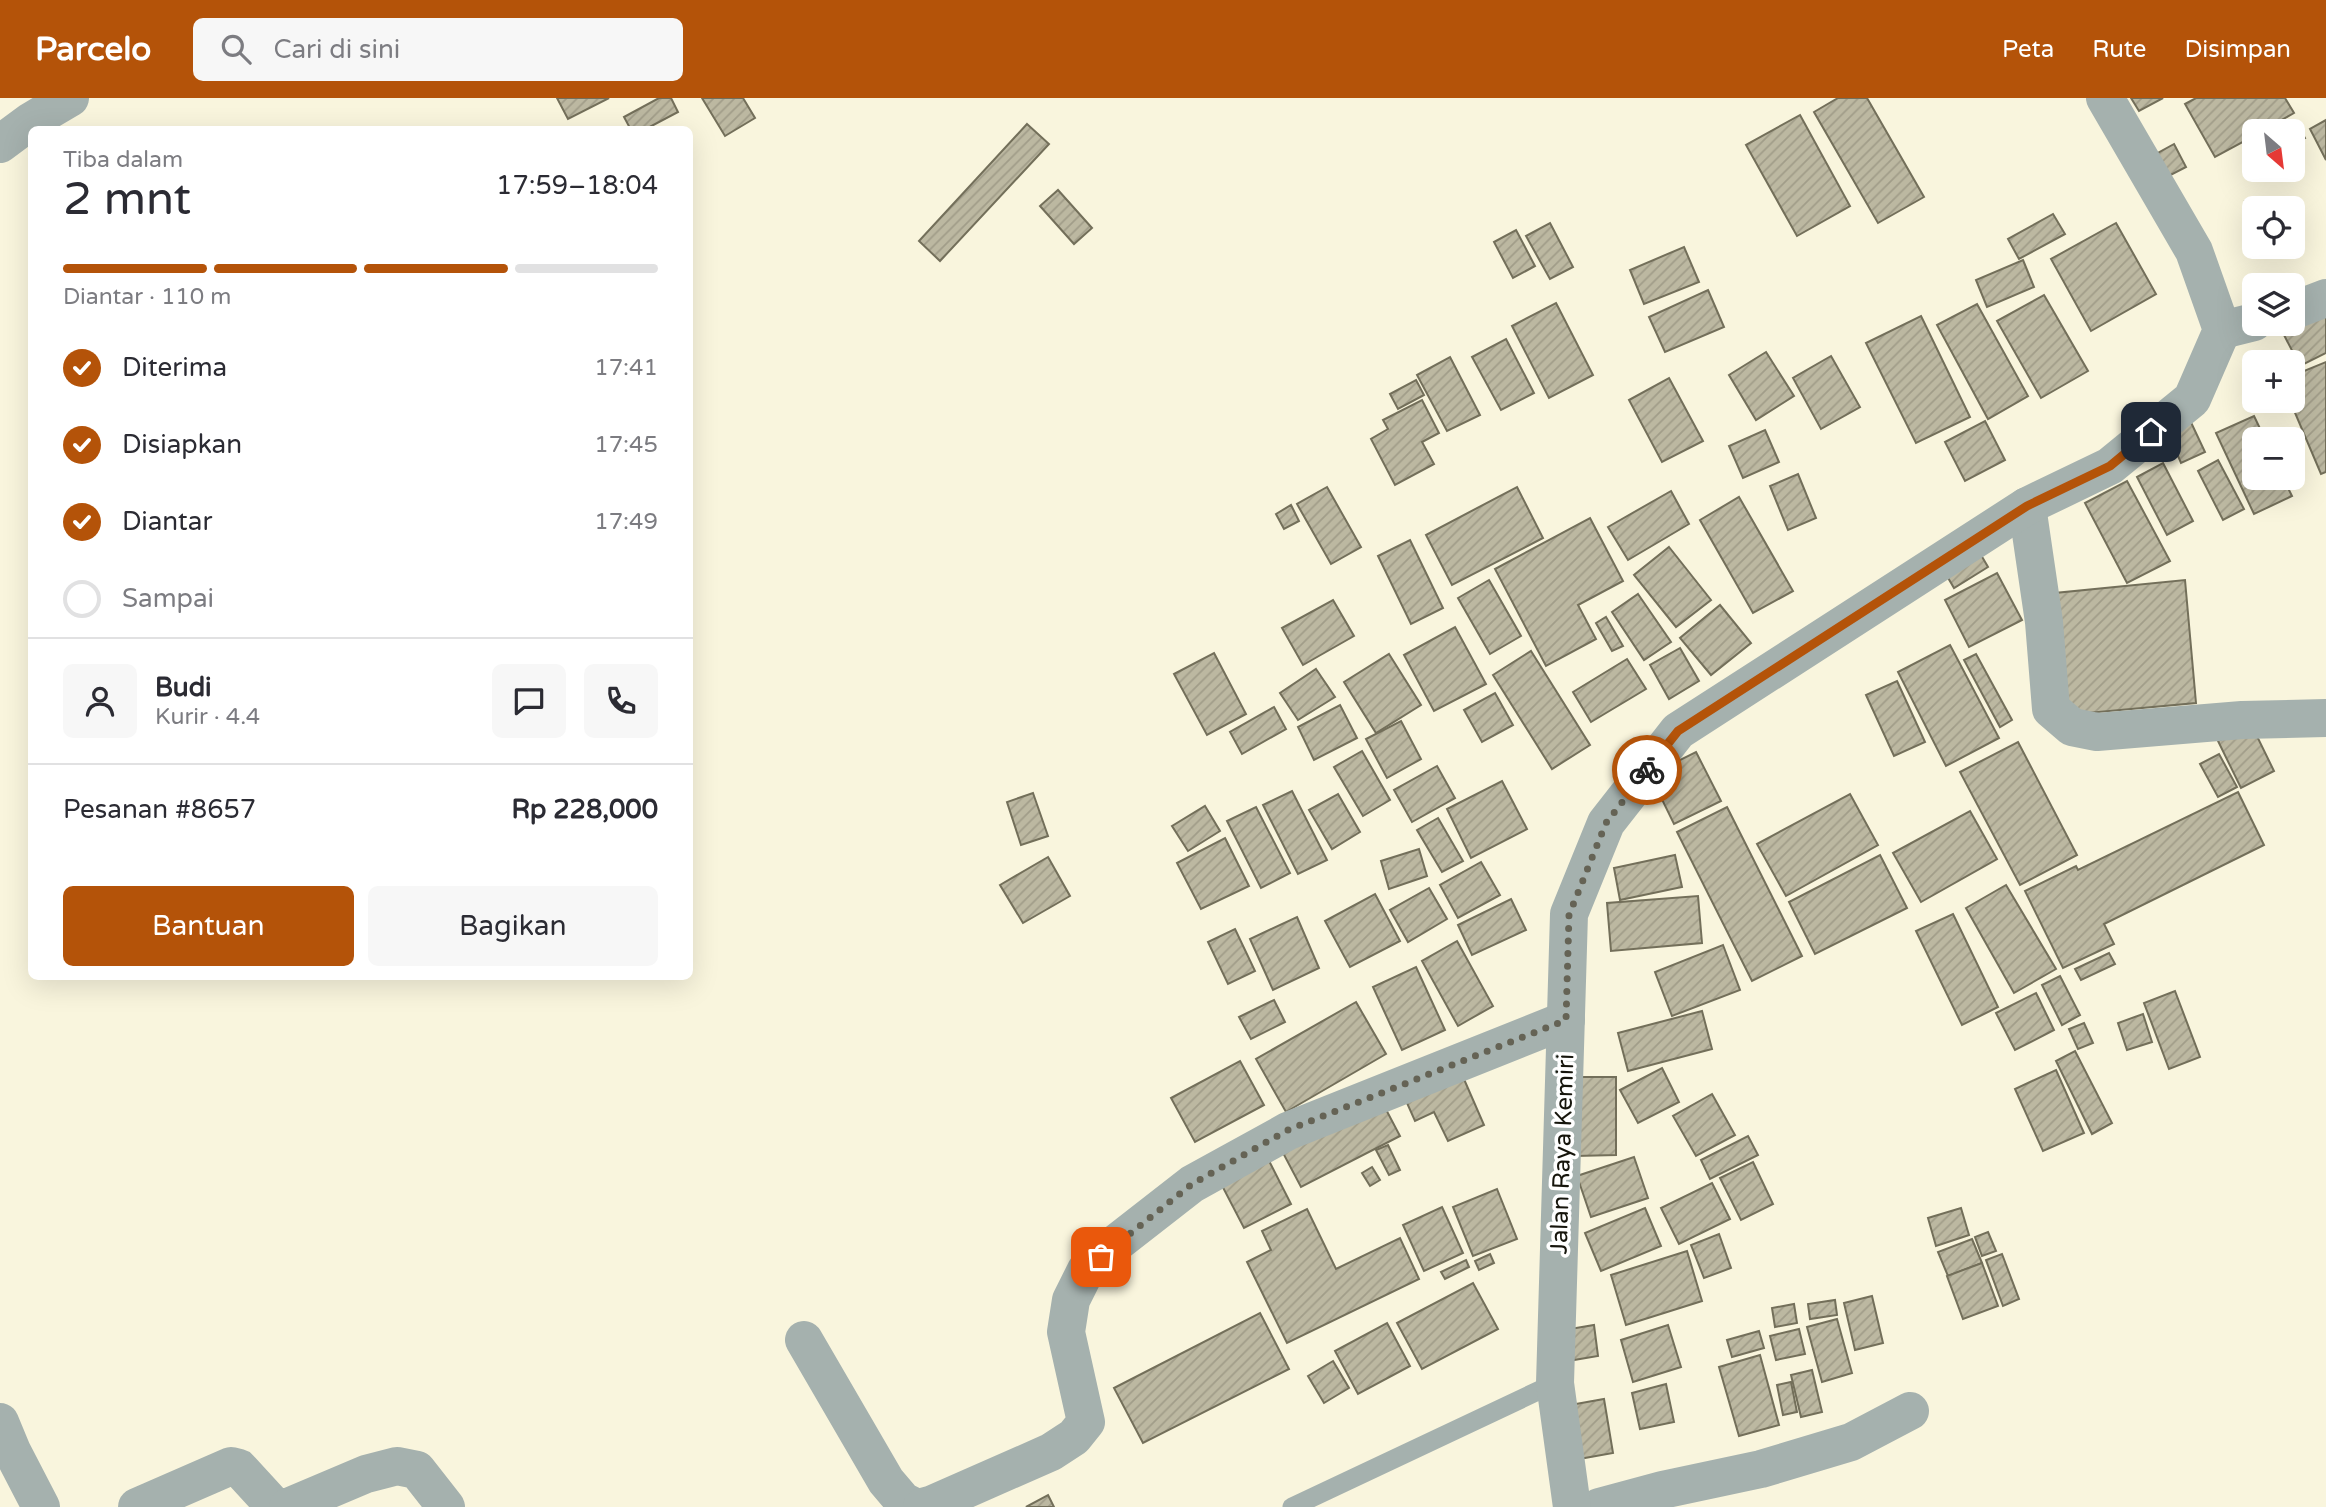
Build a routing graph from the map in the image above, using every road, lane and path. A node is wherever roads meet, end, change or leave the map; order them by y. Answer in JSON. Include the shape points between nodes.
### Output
{"nodes":[{"id":1,"x":70,"y":98,"type":"edge"},
{"id":2,"x":2105,"y":98,"type":"edge"},
{"id":3,"x":0,"y":144,"type":"edge"},
{"id":4,"x":2326,"y":298,"type":"edge"},
{"id":5,"x":2305,"y":306,"type":"edge"},
{"id":6,"x":2238,"y":326,"type":"edge"},
{"id":7,"x":2027,"y":506,"type":"junction"},
{"id":8,"x":2326,"y":718,"type":"edge"},
{"id":9,"x":1566,"y":1020,"type":"junction"},
{"id":10,"x":804,"y":1340,"type":"dead end"},
{"id":11,"x":1555,"y":1383,"type":"junction"},
{"id":12,"x":1910,"y":1411,"type":"dead end"},
{"id":13,"x":0,"y":1422,"type":"edge"},
{"id":14,"x":41,"y":1507,"type":"edge"},
{"id":15,"x":137,"y":1507,"type":"edge"},
{"id":16,"x":286,"y":1507,"type":"edge"},
{"id":17,"x":446,"y":1507,"type":"edge"},
{"id":18,"x":915,"y":1507,"type":"edge"},
{"id":19,"x":922,"y":1507,"type":"edge"},
{"id":20,"x":1292,"y":1507,"type":"edge"},
{"id":21,"x":1572,"y":1507,"type":"edge"},
{"id":22,"x":1599,"y":1507,"type":"edge"}],
"edges":[{"from":1,"to":3,"type":"street"},
{"from":2,"to":6,"type":"street","name":"Jalan Raya Kemiri"},
{"from":4,"to":5,"type":"street"},
{"from":6,"to":7,"type":"street","name":"Jalan Raya Kemiri","via":[[2192,398],[2110,466]]},
{"from":7,"to":8,"type":"street","via":[[2052,709],[2072,727],[2097,732]]},
{"from":7,"to":9,"type":"street","name":"Jalan Raya Kemiri","via":[[1678,731],[1606,823],[1569,915]]},
{"from":9,"to":11,"type":"street","name":"Jalan Raya Kemiri"},
{"from":9,"to":19,"type":"street","via":[[1288,1130],[1192,1184],[1086,1270],[1071,1300],[1066,1332],[1086,1422],[1074,1437],[1051,1452]]},
{"from":10,"to":18,"type":"street","via":[[886,1481],[903,1501]]},
{"from":11,"to":20,"type":"lane"},
{"from":11,"to":21,"type":"street","name":"Jalan Raya Kemiri"},
{"from":12,"to":22,"type":"street","via":[[1852,1442],[1761,1469]]},
{"from":13,"to":14,"type":"street"},
{"from":15,"to":16,"type":"street","via":[[231,1466],[239,1468],[274,1506]]},
{"from":16,"to":17,"type":"street","via":[[397,1466],[417,1470]]}]}
